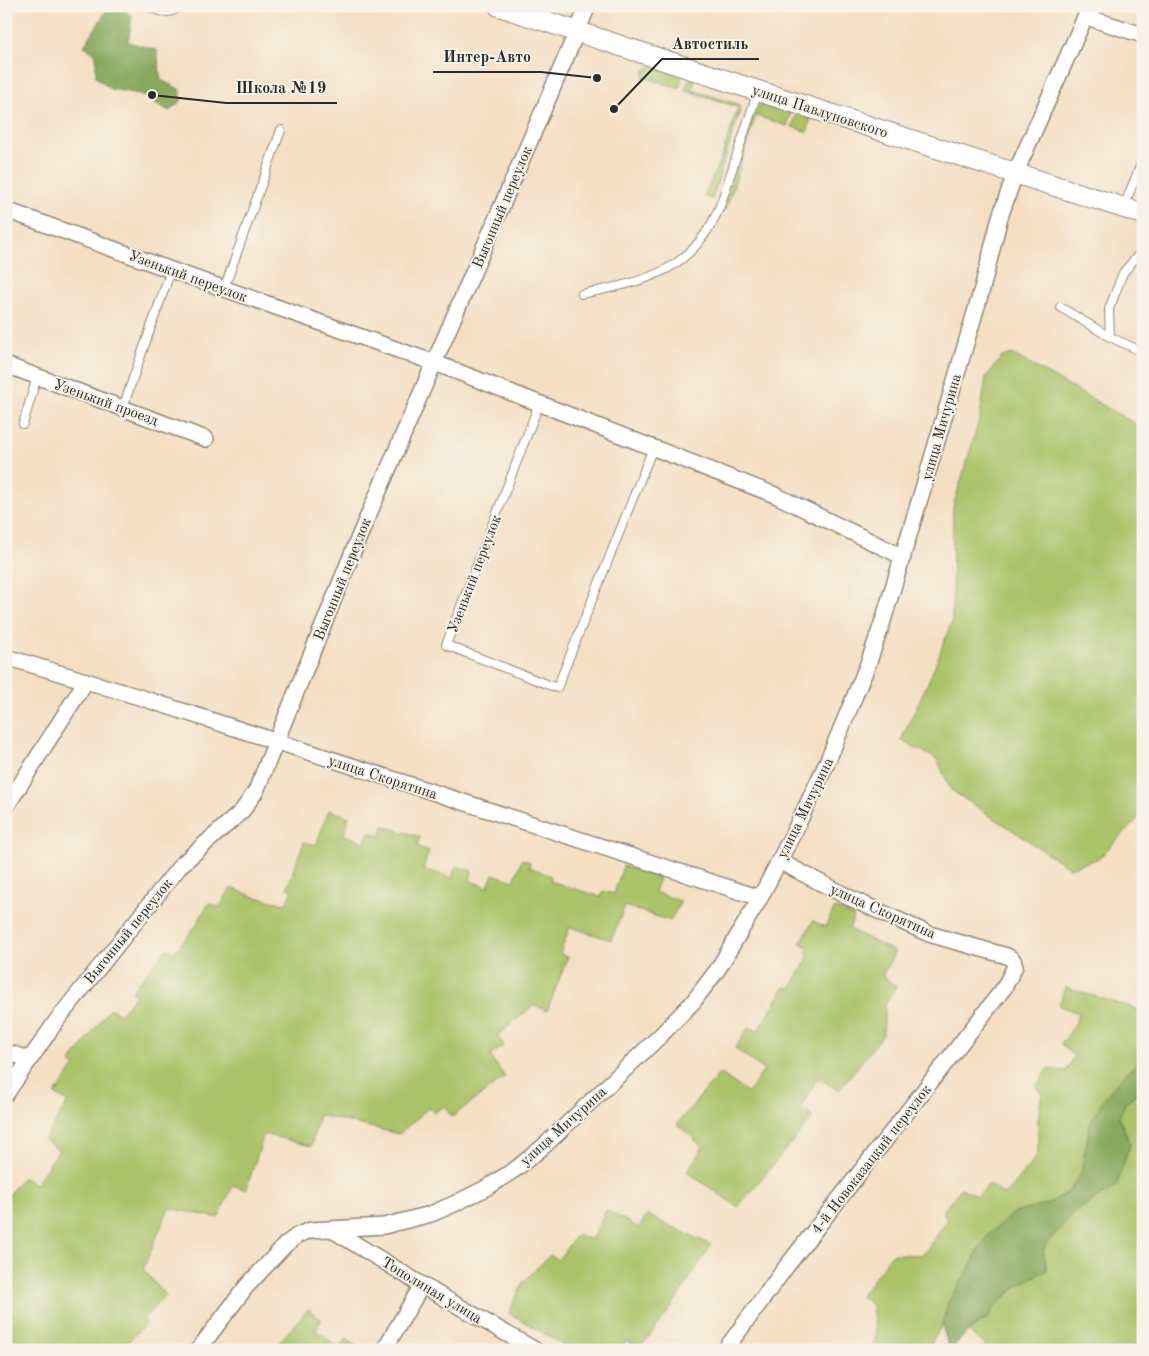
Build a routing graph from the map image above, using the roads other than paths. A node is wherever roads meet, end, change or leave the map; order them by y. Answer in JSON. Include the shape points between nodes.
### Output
{"nodes":[{"id":1,"x":147,"y":6,"type":"edge"},
{"id":2,"x":180,"y":6,"type":"edge"},
{"id":3,"x":498,"y":6,"type":"edge"},
{"id":4,"x":588,"y":6,"type":"edge"},
{"id":5,"x":1088,"y":12,"type":"edge"},
{"id":6,"x":577,"y":32,"type":"junction"},
{"id":7,"x":1143,"y":35,"type":"edge"},
{"id":8,"x":758,"y":91,"type":"junction"},
{"id":9,"x":280,"y":130,"type":"dead end"},
{"id":10,"x":1143,"y":159,"type":"edge"},
{"id":11,"x":1015,"y":174,"type":"junction"},
{"id":12,"x":1124,"y":208,"type":"junction"},
{"id":13,"x":6,"y":210,"type":"edge"},
{"id":14,"x":1143,"y":214,"type":"edge"},
{"id":15,"x":1143,"y":249,"type":"edge"},
{"id":16,"x":171,"y":270,"type":"junction"},
{"id":17,"x":224,"y":289,"type":"junction"},
{"id":18,"x":582,"y":294,"type":"dead end"},
{"id":19,"x":1060,"y":307,"type":"dead end"},
{"id":20,"x":1110,"y":337,"type":"junction"},
{"id":21,"x":1143,"y":352,"type":"edge"},
{"id":22,"x":435,"y":363,"type":"junction"},
{"id":23,"x":6,"y":365,"type":"edge"},
{"id":24,"x":37,"y":377,"type":"junction"},
{"id":25,"x":540,"y":404,"type":"junction"},
{"id":26,"x":123,"y":407,"type":"junction"},
{"id":27,"x":23,"y":424,"type":"dead end"},
{"id":28,"x":206,"y":438,"type":"dead end"},
{"id":29,"x":653,"y":448,"type":"junction"},
{"id":30,"x":903,"y":557,"type":"junction"},
{"id":31,"x":6,"y":657,"type":"edge"},
{"id":32,"x":86,"y":681,"type":"junction"},
{"id":33,"x":276,"y":743,"type":"junction"},
{"id":34,"x":6,"y":807,"type":"edge"},
{"id":35,"x":779,"y":861,"type":"junction"},
{"id":36,"x":760,"y":898,"type":"junction"},
{"id":37,"x":1014,"y":966,"type":"joint"},
{"id":38,"x":6,"y":1052,"type":"edge"},
{"id":39,"x":30,"y":1059,"type":"junction"},
{"id":40,"x":6,"y":1094,"type":"edge"},
{"id":41,"x":331,"y":1229,"type":"junction"},
{"id":42,"x":422,"y":1285,"type":"junction"},
{"id":43,"x":198,"y":1350,"type":"edge"},
{"id":44,"x":384,"y":1350,"type":"edge"},
{"id":45,"x":534,"y":1350,"type":"edge"},
{"id":46,"x":725,"y":1350,"type":"edge"}],
"edges":[{"from":1,"to":2,"type":"lane","via":[[165,13]]},
{"from":3,"to":6,"type":"street","name":"улица Павлуновского"},
{"from":4,"to":6,"type":"street","name":"Выгонный переулок"},
{"from":5,"to":7,"type":"street"},
{"from":5,"to":11,"type":"street","name":"улица Мичурина"},
{"from":6,"to":8,"type":"street","name":"улица Павлуновского"},
{"from":6,"to":22,"type":"street","name":"Выгонный переулок"},
{"from":8,"to":11,"type":"street","name":"улица Павлуновского"},
{"from":8,"to":18,"type":"lane","via":[[720,206],[714,220],[693,248],[674,265],[651,277]]},
{"from":9,"to":17,"type":"lane"},
{"from":10,"to":12,"type":"lane"},
{"from":11,"to":12,"type":"street","name":"улица Павлуновского"},
{"from":11,"to":30,"type":"street","name":"улица Мичурина"},
{"from":12,"to":14,"type":"street","name":"улица Павлуновского"},
{"from":13,"to":16,"type":"street","name":"Узенький переулок"},
{"from":15,"to":20,"type":"lane","via":[[1123,274],[1109,309]]},
{"from":16,"to":17,"type":"street","name":"Узенький переулок"},
{"from":16,"to":26,"type":"lane"},
{"from":17,"to":22,"type":"street","name":"Узенький переулок"},
{"from":19,"to":20,"type":"lane"},
{"from":20,"to":21,"type":"lane"},
{"from":22,"to":25,"type":"street","name":"Узенький переулок"},
{"from":22,"to":33,"type":"street","name":"Выгонный переулок","via":[[358,537]]},
{"from":23,"to":24,"type":"street","name":"Узенький проезд"},
{"from":24,"to":26,"type":"street","name":"Узенький проезд"},
{"from":24,"to":27,"type":"lane"},
{"from":25,"to":29,"type":"street","name":"Узенький переулок"},
{"from":25,"to":29,"type":"lane","name":"Узенький переулок","via":[[446,645],[455,649],[557,688]]},
{"from":26,"to":28,"type":"street","name":"Узенький проезд"},
{"from":29,"to":30,"type":"street","name":"Узенький переулок","via":[[775,495]]},
{"from":30,"to":35,"type":"street","name":"улица Мичурина","via":[[882,624],[845,721]]},
{"from":31,"to":32,"type":"street","name":"улица Скорятина"},
{"from":32,"to":33,"type":"street","name":"улица Скорятина"},
{"from":32,"to":34,"type":"street"},
{"from":33,"to":36,"type":"street","name":"улица Скорятина"},
{"from":33,"to":39,"type":"street","name":"Выгонный переулок","via":[[249,802],[181,865],[57,1020]]},
{"from":35,"to":36,"type":"street","name":"улица Мичурина"},
{"from":35,"to":37,"type":"street","name":"улица Скорятина","via":[[929,934],[1007,956],[1013,960]]},
{"from":36,"to":41,"type":"street","name":"улица Мичурина","via":[[718,969],[693,1002],[621,1074],[517,1168],[488,1187],[431,1214],[384,1226]]},
{"from":37,"to":46,"type":"street","name":"4-й Новоказацкий переулок","via":[[1004,988]]},
{"from":38,"to":39,"type":"street"},
{"from":39,"to":40,"type":"street","name":"Выгонный переулок"},
{"from":41,"to":42,"type":"street","name":"Тополиная улица"},
{"from":41,"to":43,"type":"street","name":"улица Мичурина","via":[[311,1230],[286,1244],[246,1287]]},
{"from":42,"to":44,"type":"street"},
{"from":42,"to":45,"type":"street","name":"Тополиная улица"}]}
